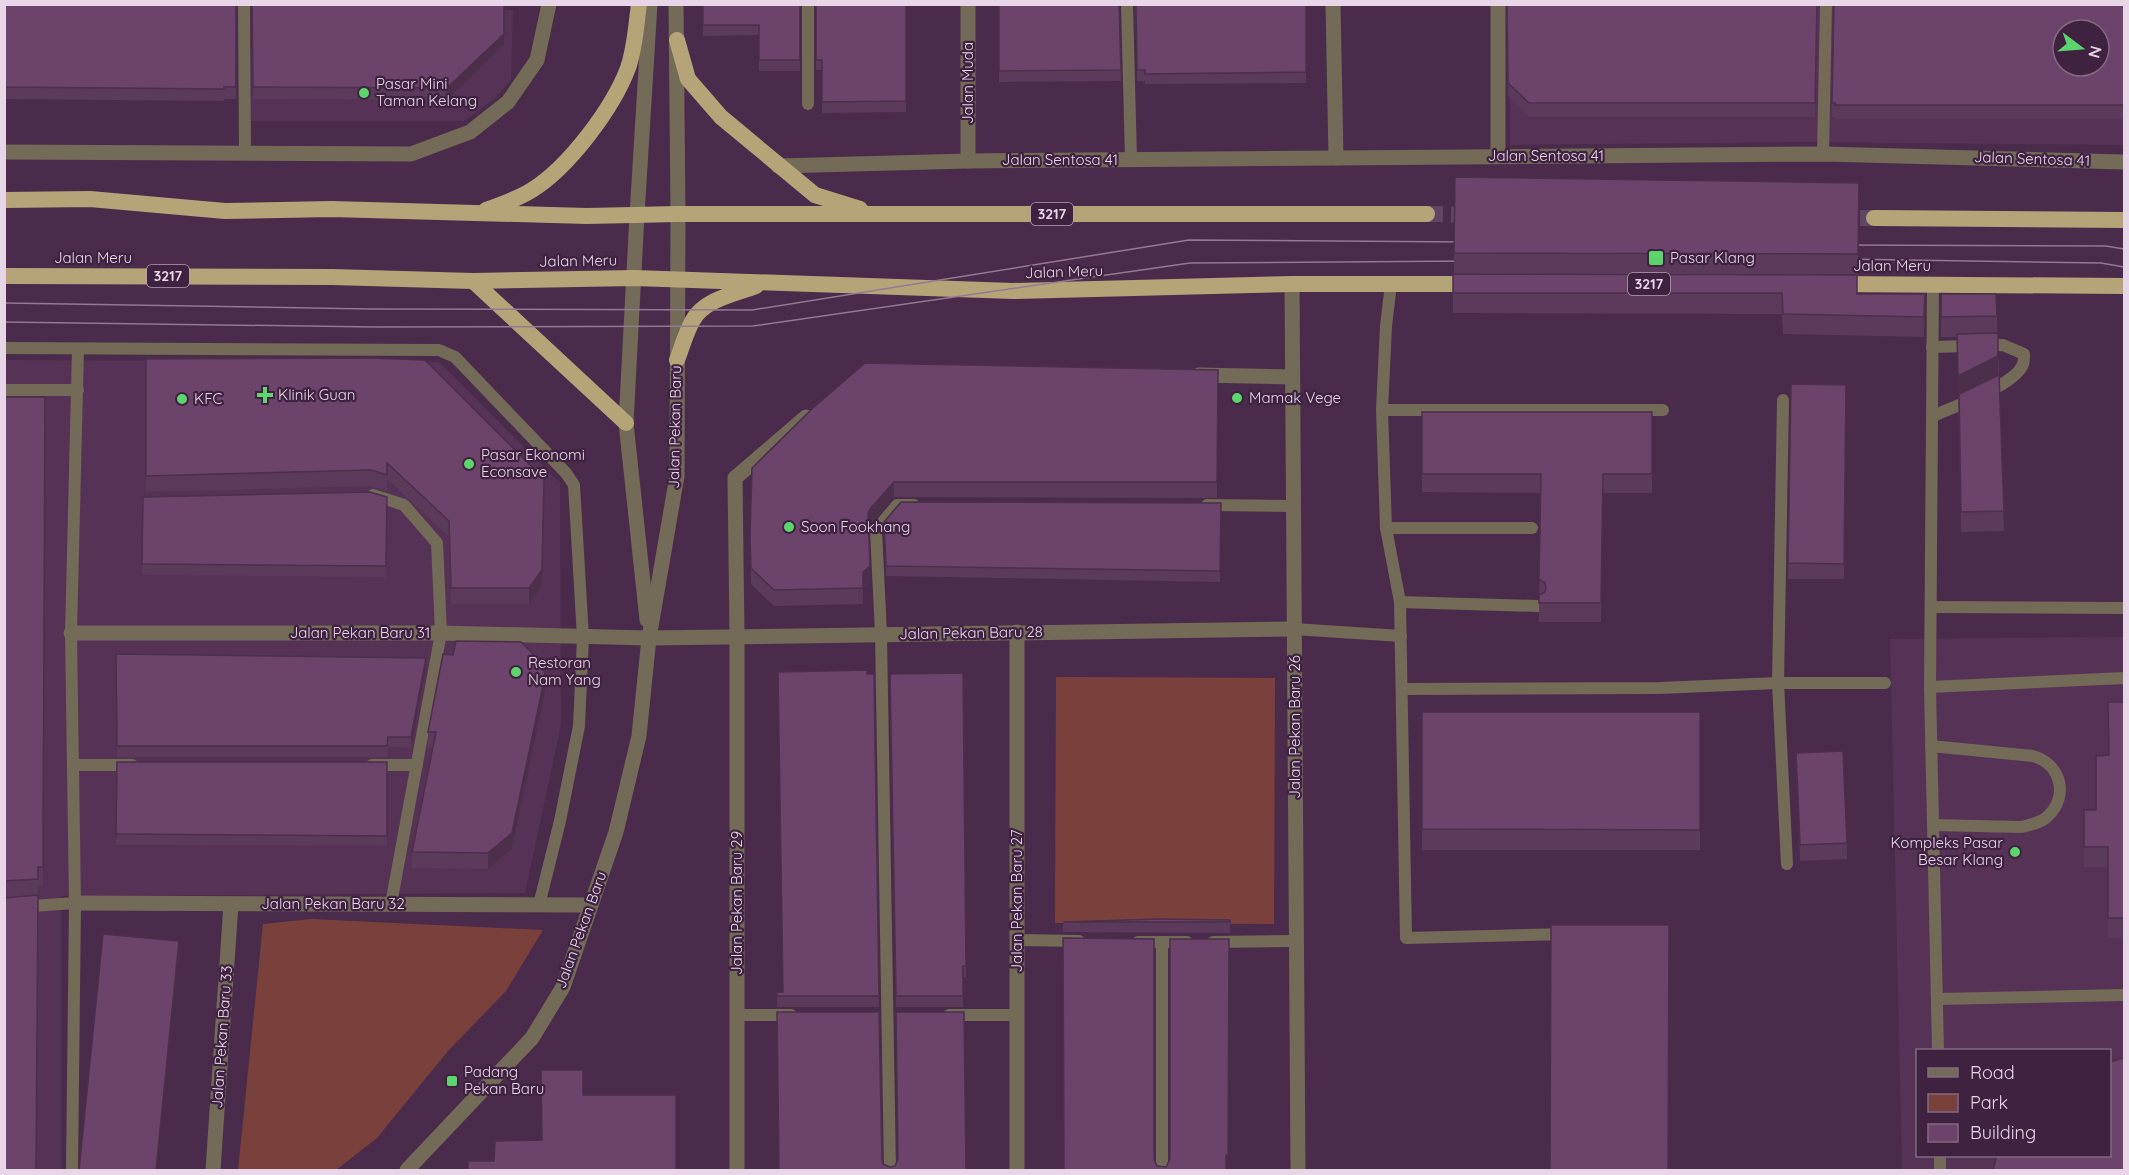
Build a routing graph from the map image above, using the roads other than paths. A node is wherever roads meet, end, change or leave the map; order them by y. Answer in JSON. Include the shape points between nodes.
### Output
{"nodes":[{"id":1,"x":244,"y":4,"type":"edge"},
{"id":2,"x":549,"y":4,"type":"edge"},
{"id":3,"x":639,"y":4,"type":"edge"},
{"id":4,"x":650,"y":4,"type":"edge"},
{"id":5,"x":676,"y":4,"type":"edge"},
{"id":6,"x":808,"y":4,"type":"edge"},
{"id":7,"x":968,"y":4,"type":"edge"},
{"id":8,"x":1127,"y":4,"type":"edge"},
{"id":9,"x":1333,"y":4,"type":"edge"},
{"id":10,"x":1498,"y":4,"type":"edge"},
{"id":11,"x":1826,"y":4,"type":"edge"},
{"id":12,"x":677,"y":40,"type":"junction"},
{"id":13,"x":808,"y":104,"type":"dead end"},
{"id":14,"x":4,"y":152,"type":"edge"},
{"id":15,"x":245,"y":153,"type":"junction"},
{"id":16,"x":1823,"y":154,"type":"junction"},
{"id":17,"x":1498,"y":156,"type":"junction"},
{"id":18,"x":1336,"y":158,"type":"junction"},
{"id":19,"x":1131,"y":160,"type":"junction"},
{"id":20,"x":968,"y":161,"type":"junction"},
{"id":21,"x":2124,"y":162,"type":"edge"},
{"id":22,"x":778,"y":166,"type":"junction"},
{"id":23,"x":4,"y":200,"type":"edge"},
{"id":24,"x":332,"y":209,"type":"junction"},
{"id":25,"x":678,"y":214,"type":"junction"},
{"id":26,"x":878,"y":214,"type":"junction"},
{"id":27,"x":1427,"y":214,"type":"tunnel mouth"},
{"id":28,"x":637,"y":215,"type":"junction"},
{"id":29,"x":1874,"y":218,"type":"tunnel mouth"},
{"id":30,"x":2124,"y":220,"type":"edge"},
{"id":31,"x":4,"y":276,"type":"edge"},
{"id":32,"x":635,"y":278,"type":"junction"},
{"id":33,"x":677,"y":279,"type":"junction"},
{"id":34,"x":473,"y":281,"type":"junction"},
{"id":35,"x":762,"y":283,"type":"junction"},
{"id":36,"x":1293,"y":284,"type":"junction"},
{"id":37,"x":1391,"y":284,"type":"junction"},
{"id":38,"x":1494,"y":284,"type":"edge"},
{"id":39,"x":1817,"y":284,"type":"edge"},
{"id":40,"x":1933,"y":284,"type":"junction"},
{"id":41,"x":2124,"y":286,"type":"edge"},
{"id":42,"x":1932,"y":347,"type":"junction"},
{"id":43,"x":4,"y":348,"type":"edge"},
{"id":44,"x":78,"y":349,"type":"junction"},
{"id":45,"x":677,"y":360,"type":"junction"},
{"id":46,"x":1184,"y":375,"type":"edge"},
{"id":47,"x":1292,"y":377,"type":"junction"},
{"id":48,"x":4,"y":390,"type":"edge"},
{"id":49,"x":78,"y":390,"type":"junction"},
{"id":50,"x":1783,"y":400,"type":"dead end"},
{"id":51,"x":816,"y":408,"type":"edge"},
{"id":52,"x":1382,"y":410,"type":"junction"},
{"id":53,"x":1663,"y":410,"type":"dead end"},
{"id":54,"x":1932,"y":416,"type":"junction"},
{"id":55,"x":626,"y":423,"type":"junction"},
{"id":56,"x":359,"y":495,"type":"edge"},
{"id":57,"x":921,"y":505,"type":"edge"},
{"id":58,"x":1197,"y":506,"type":"edge"},
{"id":59,"x":1293,"y":506,"type":"junction"},
{"id":60,"x":1386,"y":528,"type":"junction"},
{"id":61,"x":1532,"y":528,"type":"dead end"},
{"id":62,"x":1400,"y":602,"type":"junction"},
{"id":63,"x":1538,"y":606,"type":"edge"},
{"id":64,"x":1931,"y":608,"type":"junction"},
{"id":65,"x":2124,"y":608,"type":"edge"},
{"id":66,"x":1294,"y":629,"type":"junction"},
{"id":67,"x":1017,"y":632,"type":"junction"},
{"id":68,"x":71,"y":633,"type":"junction"},
{"id":69,"x":441,"y":633,"type":"junction"},
{"id":70,"x":881,"y":634,"type":"junction"},
{"id":71,"x":737,"y":636,"type":"junction"},
{"id":72,"x":1401,"y":636,"type":"junction"},
{"id":73,"x":583,"y":637,"type":"junction"},
{"id":74,"x":649,"y":638,"type":"junction"},
{"id":75,"x":2124,"y":678,"type":"edge"},
{"id":76,"x":1778,"y":682,"type":"junction"},
{"id":77,"x":1885,"y":683,"type":"dead end"},
{"id":78,"x":1930,"y":687,"type":"junction"},
{"id":79,"x":1402,"y":689,"type":"junction"},
{"id":80,"x":1931,"y":746,"type":"junction"},
{"id":81,"x":73,"y":765,"type":"junction"},
{"id":82,"x":144,"y":765,"type":"edge"},
{"id":83,"x":358,"y":765,"type":"edge"},
{"id":84,"x":417,"y":765,"type":"junction"},
{"id":85,"x":1933,"y":825,"type":"junction"},
{"id":86,"x":1786,"y":864,"type":"dead end"},
{"id":87,"x":75,"y":903,"type":"junction"},
{"id":88,"x":231,"y":904,"type":"junction"},
{"id":89,"x":390,"y":904,"type":"junction"},
{"id":90,"x":539,"y":905,"type":"junction"},
{"id":91,"x":591,"y":905,"type":"junction"},
{"id":92,"x":4,"y":908,"type":"edge"},
{"id":93,"x":1578,"y":934,"type":"edge"},
{"id":94,"x":1018,"y":940,"type":"junction"},
{"id":95,"x":1095,"y":941,"type":"edge"},
{"id":96,"x":1296,"y":941,"type":"junction"},
{"id":97,"x":1129,"y":942,"type":"edge"},
{"id":98,"x":1162,"y":942,"type":"junction"},
{"id":99,"x":2124,"y":996,"type":"edge"},
{"id":100,"x":1937,"y":999,"type":"junction"},
{"id":101,"x":737,"y":1015,"type":"junction"},
{"id":102,"x":806,"y":1015,"type":"edge"},
{"id":103,"x":935,"y":1015,"type":"edge"},
{"id":104,"x":1017,"y":1015,"type":"junction"},
{"id":105,"x":1938,"y":1049,"type":"edge"},
{"id":106,"x":72,"y":1170,"type":"edge"},
{"id":107,"x":213,"y":1170,"type":"edge"},
{"id":108,"x":407,"y":1170,"type":"edge"},
{"id":109,"x":737,"y":1170,"type":"edge"},
{"id":110,"x":890,"y":1170,"type":"edge"},
{"id":111,"x":1017,"y":1170,"type":"edge"},
{"id":112,"x":1162,"y":1170,"type":"edge"},
{"id":113,"x":1298,"y":1170,"type":"edge"}],
"edges":[{"from":1,"to":15,"type":"lane"},
{"from":2,"to":15,"type":"street","via":[[537,60],[508,102],[470,132],[411,154]]},
{"from":3,"to":24,"type":"highway","via":[[634,44],[618,89],[573,153],[533,189],[477,213]]},
{"from":4,"to":28,"type":"street","name":"Jalan Pekan Baru"},
{"from":5,"to":12,"type":"street","name":"Jalan Pekan Baru"},
{"from":6,"to":13,"type":"lane"},
{"from":7,"to":20,"type":"street","name":"Jalan Muda"},
{"from":8,"to":19,"type":"lane"},
{"from":9,"to":18,"type":"street"},
{"from":10,"to":17,"type":"street"},
{"from":11,"to":16,"type":"lane"},
{"from":12,"to":22,"type":"highway","via":[[688,80],[721,117]]},
{"from":12,"to":25,"type":"street","name":"Jalan Pekan Baru"},
{"from":14,"to":15,"type":"street"},
{"from":16,"to":17,"type":"street","name":"Jalan Sentosa 41"},
{"from":16,"to":21,"type":"street","name":"Jalan Sentosa 41"},
{"from":17,"to":18,"type":"street","name":"Jalan Sentosa 41"},
{"from":18,"to":19,"type":"street","name":"Jalan Sentosa 41"},
{"from":19,"to":20,"type":"street","name":"Jalan Sentosa 41"},
{"from":20,"to":22,"type":"street","name":"Jalan Sentosa 41"},
{"from":22,"to":26,"type":"highway","via":[[816,195]]},
{"from":23,"to":24,"type":"highway","number":"3217","via":[[90,199],[225,211]]},
{"from":24,"to":28,"type":"highway","number":"3217"},
{"from":25,"to":26,"type":"highway","number":"3217"},
{"from":25,"to":28,"type":"highway","number":"3217"},
{"from":25,"to":33,"type":"street","name":"Jalan Pekan Baru"},
{"from":26,"to":27,"type":"highway","number":"3217"},
{"from":28,"to":32,"type":"street","name":"Jalan Pekan Baru"},
{"from":29,"to":30,"type":"highway"},
{"from":31,"to":34,"type":"highway","name":"Jalan Meru","number":"3217"},
{"from":32,"to":33,"type":"highway","name":"Jalan Meru","number":"3217"},
{"from":32,"to":34,"type":"highway","name":"Jalan Meru","number":"3217"},
{"from":32,"to":55,"type":"street","name":"Jalan Pekan Baru"},
{"from":33,"to":35,"type":"highway","name":"Jalan Meru","number":"3217"},
{"from":33,"to":45,"type":"street","name":"Jalan Pekan Baru"},
{"from":34,"to":55,"type":"highway"},
{"from":35,"to":36,"type":"highway","name":"Jalan Meru","number":"3217","via":[[1013,291]]},
{"from":35,"to":45,"type":"highway","via":[[710,304],[698,313]]},
{"from":36,"to":37,"type":"highway","name":"Jalan Meru","number":"3217"},
{"from":36,"to":47,"type":"street","name":"Jalan Pekan Baru 26"},
{"from":37,"to":38,"type":"highway","name":"Jalan Meru","number":"3217"},
{"from":37,"to":52,"type":"lane"},
{"from":39,"to":40,"type":"highway","name":"Jalan Meru"},
{"from":40,"to":41,"type":"highway","name":"Jalan Meru"},
{"from":40,"to":42,"type":"lane"},
{"from":42,"to":54,"type":"lane"},
{"from":42,"to":54,"type":"lane","via":[[2003,345],[2024,354],[2024,363],[2012,376],[1980,397]]},
{"from":43,"to":44,"type":"lane"},
{"from":44,"to":49,"type":"lane"},
{"from":44,"to":73,"type":"lane","via":[[439,350],[455,357],[574,485]]},
{"from":45,"to":74,"type":"street","name":"Jalan Pekan Baru","via":[[677,476]]},
{"from":46,"to":47,"type":"street"},
{"from":47,"to":59,"type":"street","name":"Jalan Pekan Baru 26"},
{"from":48,"to":49,"type":"lane"},
{"from":49,"to":68,"type":"lane"},
{"from":50,"to":76,"type":"lane"},
{"from":51,"to":71,"type":"street","name":"Jalan Pekan Baru 29","via":[[735,478]]},
{"from":52,"to":53,"type":"lane"},
{"from":52,"to":60,"type":"lane"},
{"from":54,"to":64,"type":"lane"},
{"from":55,"to":74,"type":"street","name":"Jalan Pekan Baru"},
{"from":56,"to":69,"type":"lane","via":[[371,494],[404,505],[436,543]]},
{"from":57,"to":70,"type":"lane","via":[[897,505],[876,530]]},
{"from":58,"to":59,"type":"lane"},
{"from":59,"to":66,"type":"street","name":"Jalan Pekan Baru 26"},
{"from":60,"to":61,"type":"lane"},
{"from":60,"to":62,"type":"lane"},
{"from":62,"to":63,"type":"lane"},
{"from":62,"to":72,"type":"lane"},
{"from":64,"to":65,"type":"lane"},
{"from":64,"to":78,"type":"lane"},
{"from":66,"to":67,"type":"street","name":"Jalan Pekan Baru 28"},
{"from":66,"to":72,"type":"lane"},
{"from":66,"to":96,"type":"street","name":"Jalan Pekan Baru 26"},
{"from":67,"to":70,"type":"street","name":"Jalan Pekan Baru 28"},
{"from":67,"to":94,"type":"street","name":"Jalan Pekan Baru 27"},
{"from":68,"to":69,"type":"street","name":"Jalan Pekan Baru 31"},
{"from":68,"to":81,"type":"lane"},
{"from":69,"to":73,"type":"street","name":"Jalan Pekan Baru 31"},
{"from":69,"to":84,"type":"lane"},
{"from":70,"to":71,"type":"street","name":"Jalan Pekan Baru 28"},
{"from":70,"to":110,"type":"lane"},
{"from":71,"to":74,"type":"street","name":"Jalan Pekan Baru 28"},
{"from":71,"to":101,"type":"street","name":"Jalan Pekan Baru 29"},
{"from":72,"to":79,"type":"lane"},
{"from":73,"to":74,"type":"street","name":"Jalan Pekan Baru 31"},
{"from":73,"to":90,"type":"lane","via":[[579,726]]},
{"from":74,"to":91,"type":"street","name":"Jalan Pekan Baru","via":[[639,736],[616,832]]},
{"from":75,"to":78,"type":"lane"},
{"from":76,"to":77,"type":"lane"},
{"from":76,"to":79,"type":"lane","via":[[1659,688]]},
{"from":76,"to":86,"type":"lane"},
{"from":78,"to":80,"type":"lane"},
{"from":79,"to":93,"type":"lane","via":[[1406,938]]},
{"from":80,"to":85,"type":"lane"},
{"from":80,"to":85,"type":"lane","via":[[2033,756],[2054,767],[2060,785],[2059,804],[2034,824]]},
{"from":81,"to":82,"type":"lane"},
{"from":81,"to":87,"type":"lane"},
{"from":83,"to":84,"type":"lane"},
{"from":84,"to":89,"type":"lane"},
{"from":85,"to":100,"type":"lane"},
{"from":87,"to":88,"type":"street","name":"Jalan Pekan Baru 32"},
{"from":87,"to":92,"type":"lane"},
{"from":87,"to":106,"type":"lane"},
{"from":88,"to":89,"type":"street","name":"Jalan Pekan Baru 32"},
{"from":88,"to":107,"type":"street","name":"Jalan Pekan Baru 33"},
{"from":89,"to":90,"type":"street","name":"Jalan Pekan Baru 32"},
{"from":90,"to":91,"type":"street","name":"Jalan Pekan Baru 32"},
{"from":91,"to":108,"type":"street","name":"Jalan Pekan Baru","via":[[562,987],[532,1038]]},
{"from":94,"to":95,"type":"lane"},
{"from":94,"to":104,"type":"street","name":"Jalan Pekan Baru 27"},
{"from":96,"to":98,"type":"lane"},
{"from":96,"to":113,"type":"street","name":"Jalan Pekan Baru 26"},
{"from":97,"to":98,"type":"lane"},
{"from":98,"to":112,"type":"lane"},
{"from":99,"to":100,"type":"lane"},
{"from":100,"to":105,"type":"lane"},
{"from":101,"to":102,"type":"lane"},
{"from":101,"to":109,"type":"street","name":"Jalan Pekan Baru 29"},
{"from":103,"to":104,"type":"lane"},
{"from":104,"to":111,"type":"street","name":"Jalan Pekan Baru 27"}]}
